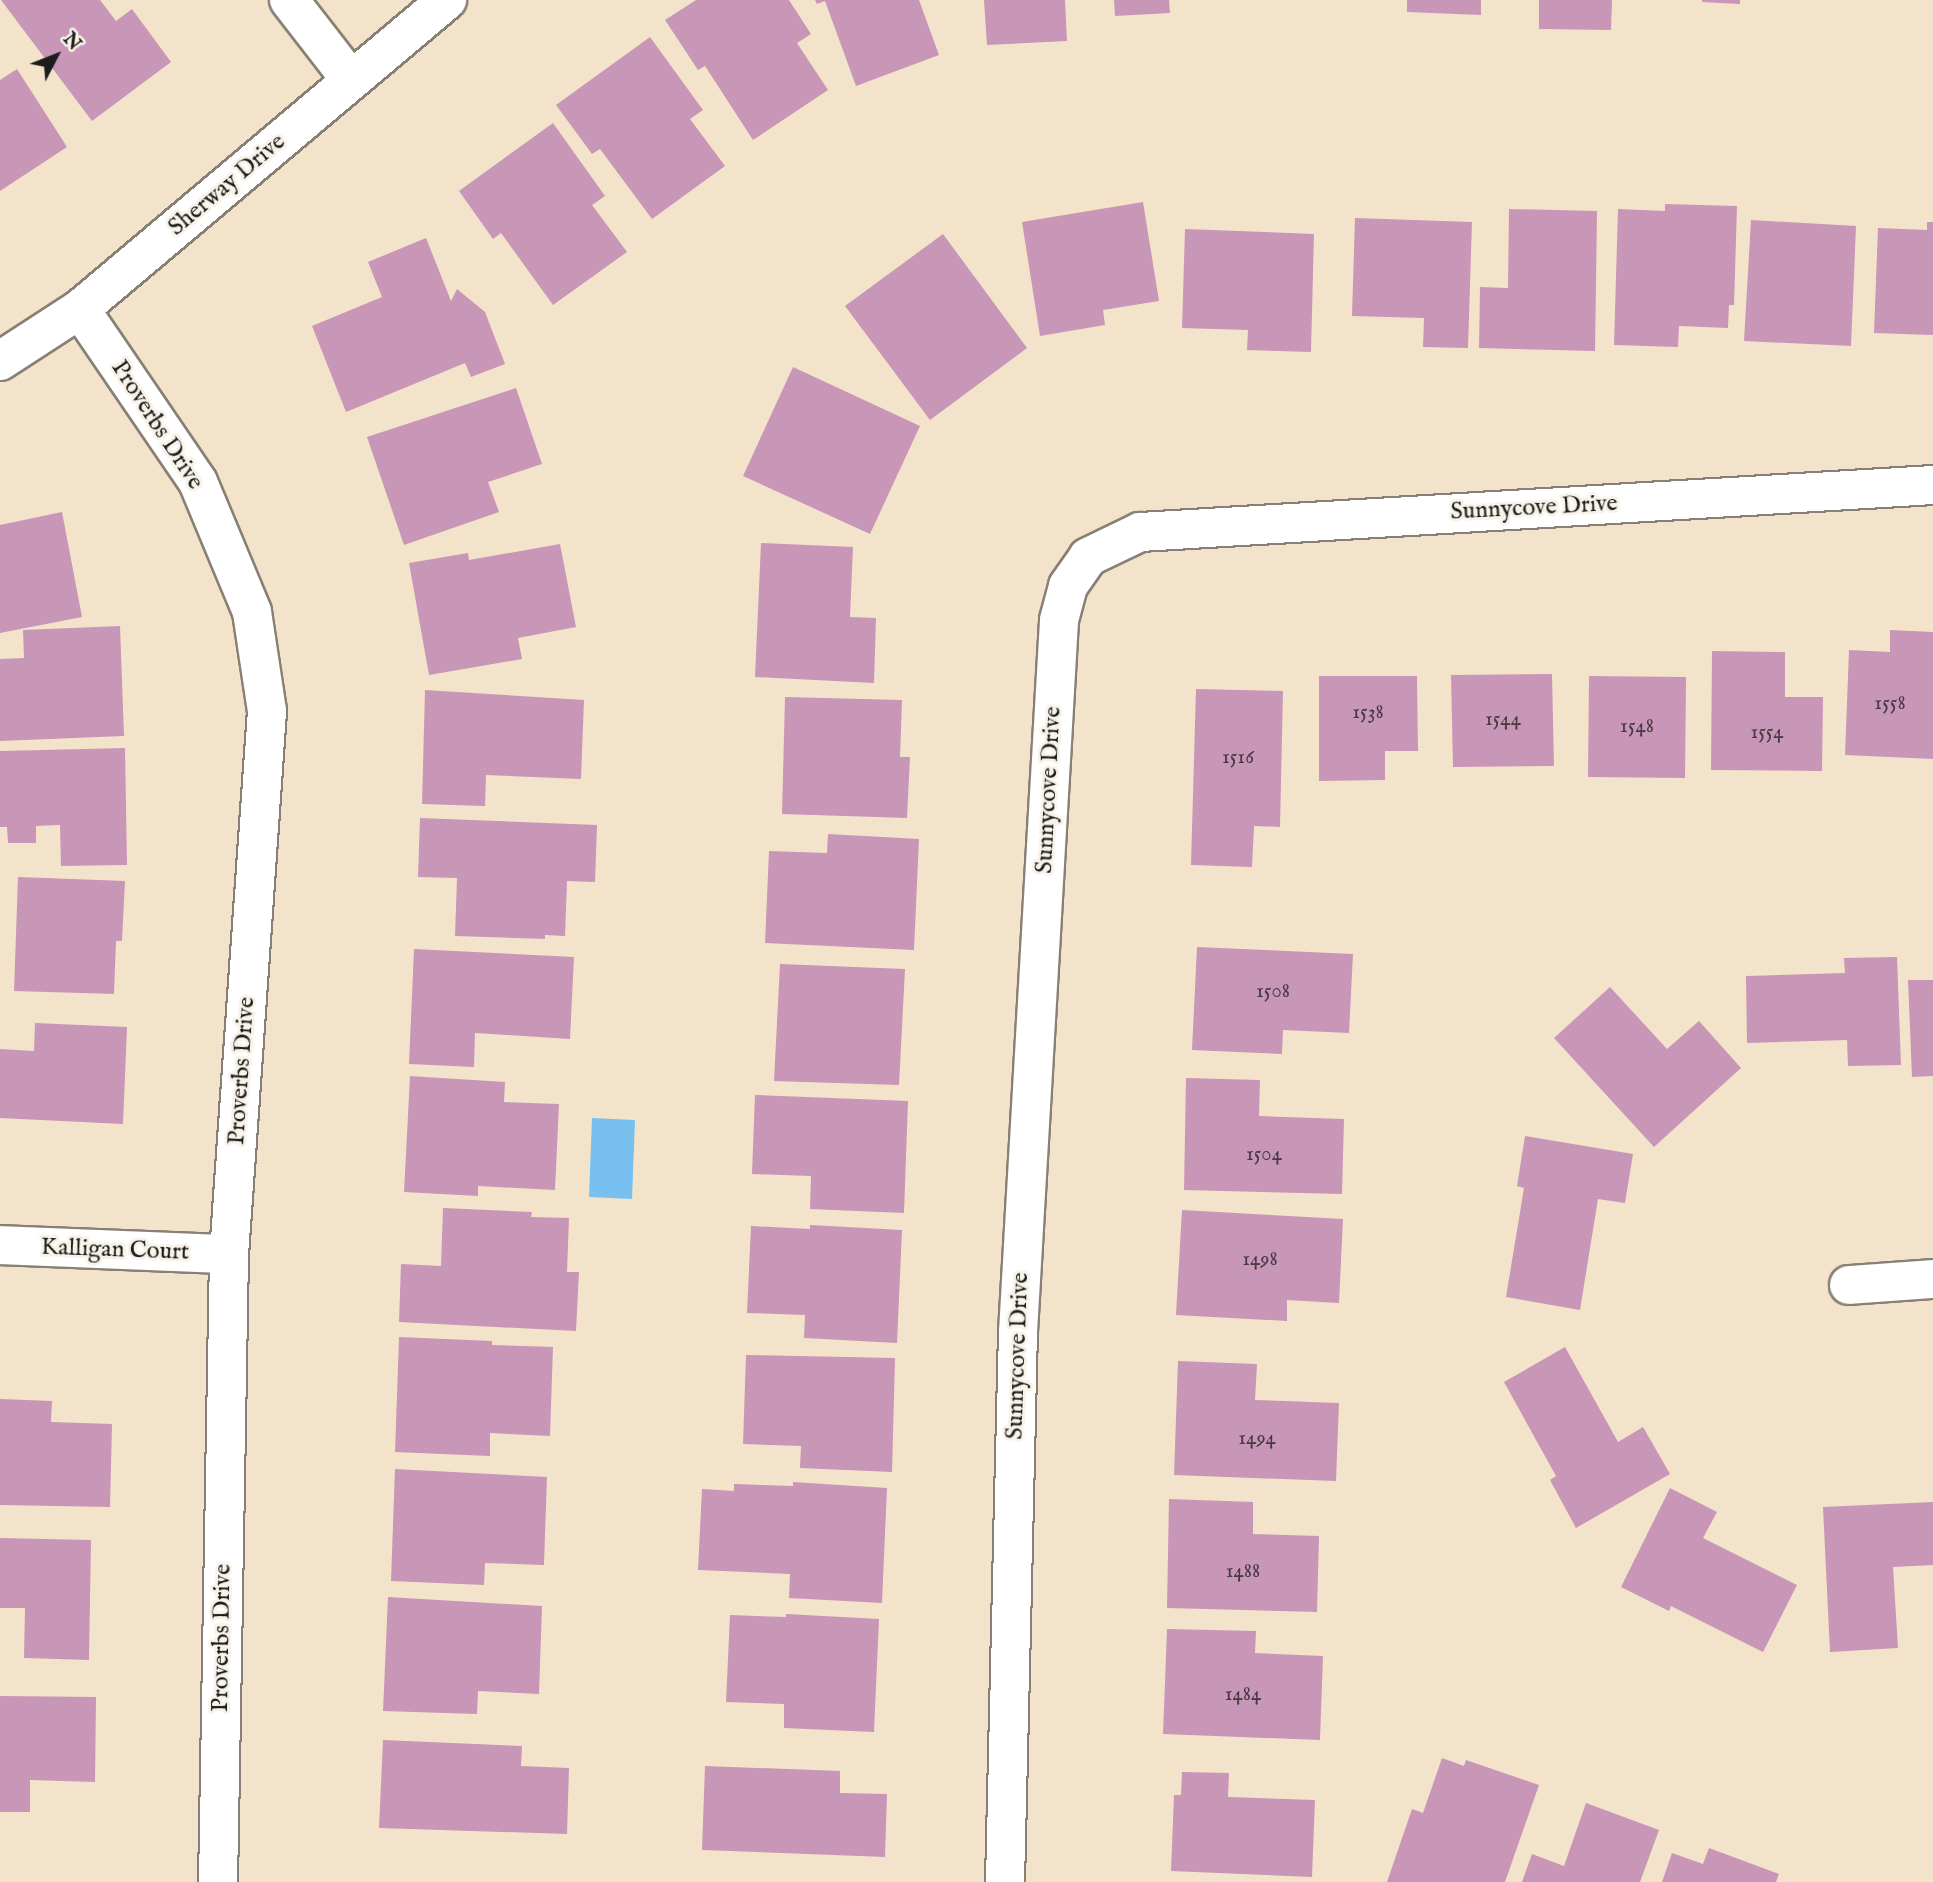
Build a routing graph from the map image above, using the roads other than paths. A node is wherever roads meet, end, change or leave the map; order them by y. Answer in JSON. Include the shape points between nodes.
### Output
{"nodes":[{"id":1,"x":289,"y":0,"type":"edge"},
{"id":2,"x":447,"y":0,"type":"edge"},
{"id":3,"x":351,"y":80,"type":"junction"},
{"id":4,"x":80,"y":309,"type":"junction"},
{"id":5,"x":0,"y":361,"type":"edge"},
{"id":6,"x":1933,"y":485,"type":"edge"},
{"id":7,"x":0,"y":1245,"type":"edge"},
{"id":8,"x":229,"y":1254,"type":"junction"},
{"id":9,"x":1933,"y":1279,"type":"edge"},
{"id":10,"x":1849,"y":1285,"type":"dead end"},
{"id":11,"x":218,"y":1882,"type":"edge"},
{"id":12,"x":1005,"y":1882,"type":"edge"}],
"edges":[{"from":1,"to":3,"type":"street"},
{"from":2,"to":3,"type":"street","name":"Sherway Drive"},
{"from":3,"to":4,"type":"street","name":"Sherway Drive"},
{"from":4,"to":5,"type":"street","name":"Sherway Drive"},
{"from":4,"to":8,"type":"street","name":"Proverbs Drive","via":[[198,482],[252,612],[267,711]]},
{"from":6,"to":12,"type":"street","name":"Sunnycove Drive","via":[[1140,532],[1088,557],[1068,586],[1059,621],[1018,1332]]},
{"from":7,"to":8,"type":"street","name":"Kalligan Court"},
{"from":8,"to":11,"type":"street","name":"Proverbs Drive"},
{"from":9,"to":10,"type":"street"}]}
